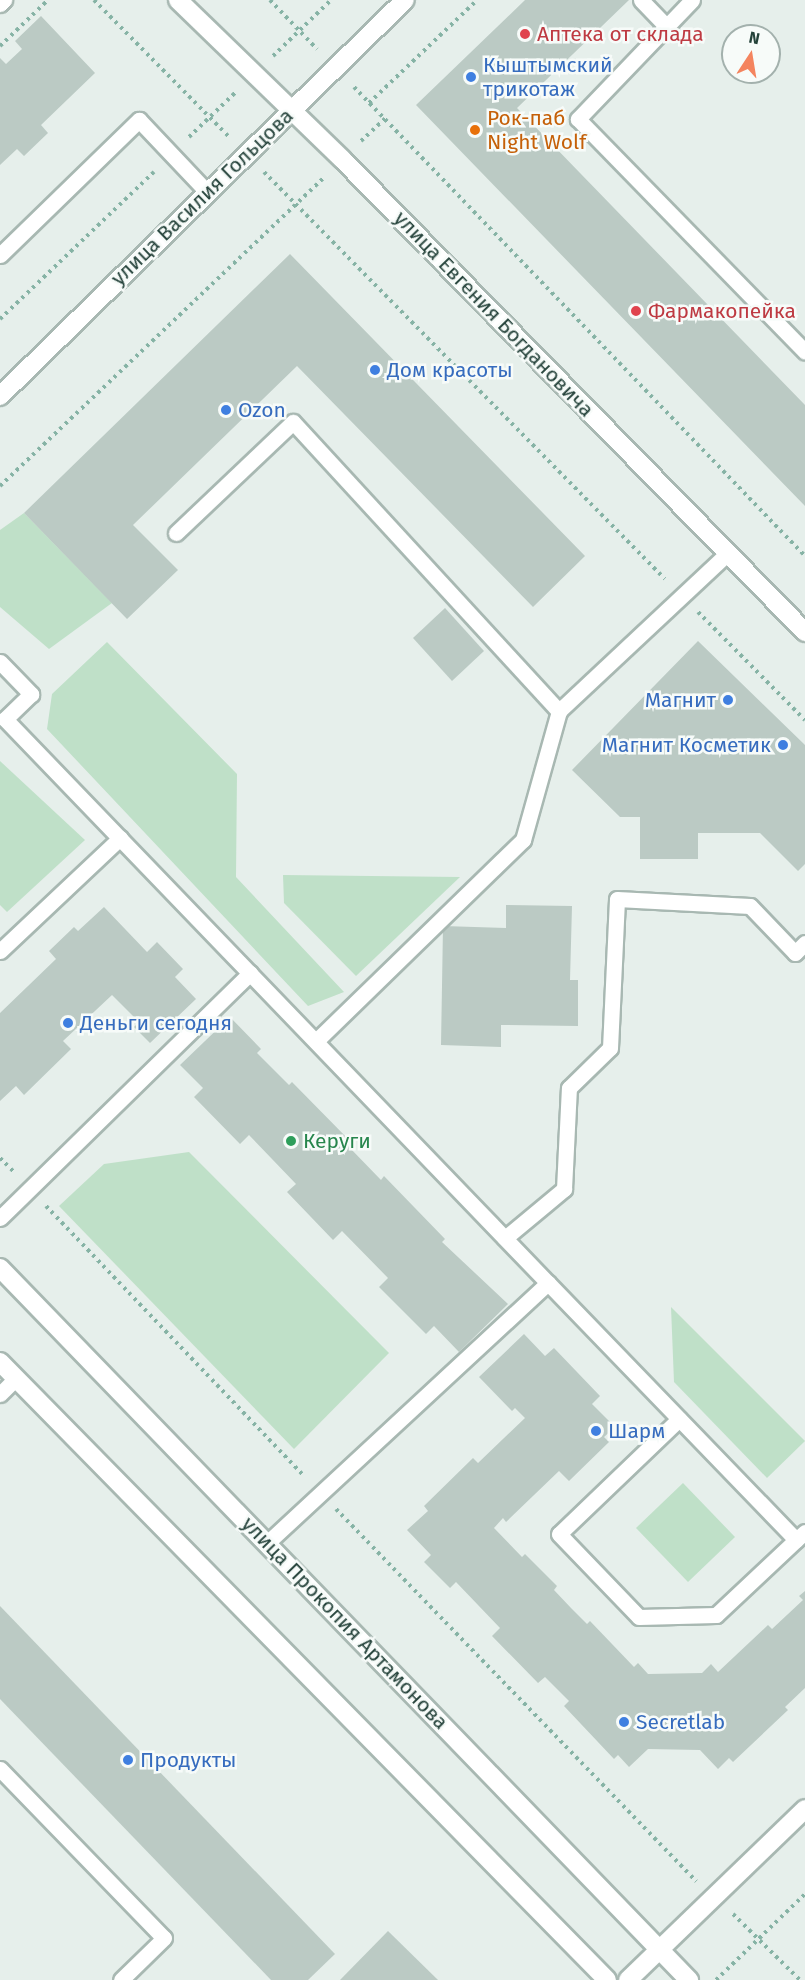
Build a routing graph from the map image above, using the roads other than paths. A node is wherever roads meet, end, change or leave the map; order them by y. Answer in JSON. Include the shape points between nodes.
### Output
{"nodes":[{"id":1,"x":4,"y":0,"type":"edge"},
{"id":2,"x":178,"y":0,"type":"edge"},
{"id":3,"x":405,"y":0,"type":"edge"},
{"id":4,"x":641,"y":0,"type":"edge"},
{"id":5,"x":692,"y":0,"type":"edge"},
{"id":6,"x":0,"y":4,"type":"edge"},
{"id":7,"x":665,"y":25,"type":"junction"},
{"id":8,"x":290,"y":112,"type":"junction"},
{"id":9,"x":207,"y":192,"type":"junction"},
{"id":10,"x":0,"y":255,"type":"edge"},
{"id":11,"x":805,"y":352,"type":"edge"},
{"id":12,"x":0,"y":396,"type":"edge"},
{"id":13,"x":176,"y":533,"type":"dead end"},
{"id":14,"x":728,"y":553,"type":"junction"},
{"id":15,"x":805,"y":632,"type":"edge"},
{"id":16,"x":0,"y":662,"type":"edge"},
{"id":17,"x":559,"y":711,"type":"junction"},
{"id":18,"x":3,"y":721,"type":"edge"},
{"id":19,"x":120,"y":838,"type":"junction"},
{"id":20,"x":0,"y":951,"type":"edge"},
{"id":21,"x":802,"y":953,"type":"edge"},
{"id":22,"x":250,"y":973,"type":"junction"},
{"id":23,"x":316,"y":1041,"type":"junction"},
{"id":24,"x":0,"y":1218,"type":"edge"},
{"id":25,"x":505,"y":1238,"type":"junction"},
{"id":26,"x":0,"y":1268,"type":"edge"},
{"id":27,"x":548,"y":1283,"type":"junction"},
{"id":28,"x":0,"y":1362,"type":"edge"},
{"id":29,"x":16,"y":1378,"type":"junction"},
{"id":30,"x":0,"y":1394,"type":"edge"},
{"id":31,"x":679,"y":1419,"type":"junction"},
{"id":32,"x":800,"y":1536,"type":"edge"},
{"id":33,"x":267,"y":1543,"type":"junction"},
{"id":34,"x":0,"y":1769,"type":"edge"},
{"id":35,"x":805,"y":1809,"type":"edge"},
{"id":36,"x":661,"y":1948,"type":"junction"},
{"id":37,"x":121,"y":1980,"type":"edge"},
{"id":38,"x":607,"y":1980,"type":"edge"},
{"id":39,"x":628,"y":1980,"type":"edge"},
{"id":40,"x":689,"y":1980,"type":"edge"}],
"edges":[{"from":1,"to":6,"type":"lane"},
{"from":2,"to":8,"type":"street","name":"улица Евгения Богдановича"},
{"from":3,"to":8,"type":"street","name":"улица Василия Гольцова"},
{"from":4,"to":7,"type":"lane"},
{"from":5,"to":7,"type":"lane"},
{"from":7,"to":11,"type":"lane","via":[[578,119]]},
{"from":8,"to":9,"type":"street","name":"улица Василия Гольцова"},
{"from":8,"to":14,"type":"street","name":"улица Евгения Богдановича","via":[[342,159]]},
{"from":9,"to":10,"type":"lane","via":[[139,120]]},
{"from":9,"to":12,"type":"street","name":"улица Василия Гольцова"},
{"from":13,"to":17,"type":"lane","via":[[293,422]]},
{"from":14,"to":15,"type":"street","name":"улица Евгения Богдановича"},
{"from":14,"to":17,"type":"lane"},
{"from":16,"to":18,"type":"lane","via":[[31,694]]},
{"from":17,"to":23,"type":"lane","via":[[523,840]]},
{"from":18,"to":19,"type":"lane"},
{"from":19,"to":20,"type":"lane"},
{"from":19,"to":22,"type":"lane"},
{"from":21,"to":25,"type":"lane","via":[[750,906],[617,899],[610,1048],[568,1088],[564,1189]]},
{"from":22,"to":23,"type":"lane"},
{"from":22,"to":24,"type":"lane"},
{"from":23,"to":25,"type":"lane"},
{"from":25,"to":27,"type":"lane"},
{"from":26,"to":33,"type":"street","name":"улица Прокопия Артамонова"},
{"from":27,"to":31,"type":"lane"},
{"from":27,"to":33,"type":"lane"},
{"from":28,"to":29,"type":"street"},
{"from":29,"to":30,"type":"lane"},
{"from":29,"to":38,"type":"street"},
{"from":31,"to":32,"type":"lane"},
{"from":31,"to":32,"type":"lane","via":[[559,1534],[639,1617],[716,1615]]},
{"from":33,"to":36,"type":"street","name":"улица Прокопия Артамонова"},
{"from":34,"to":37,"type":"lane","via":[[164,1938]]},
{"from":35,"to":36,"type":"street"},
{"from":36,"to":39,"type":"street"},
{"from":36,"to":40,"type":"street","name":"улица Прокопия Артамонова"}]}
